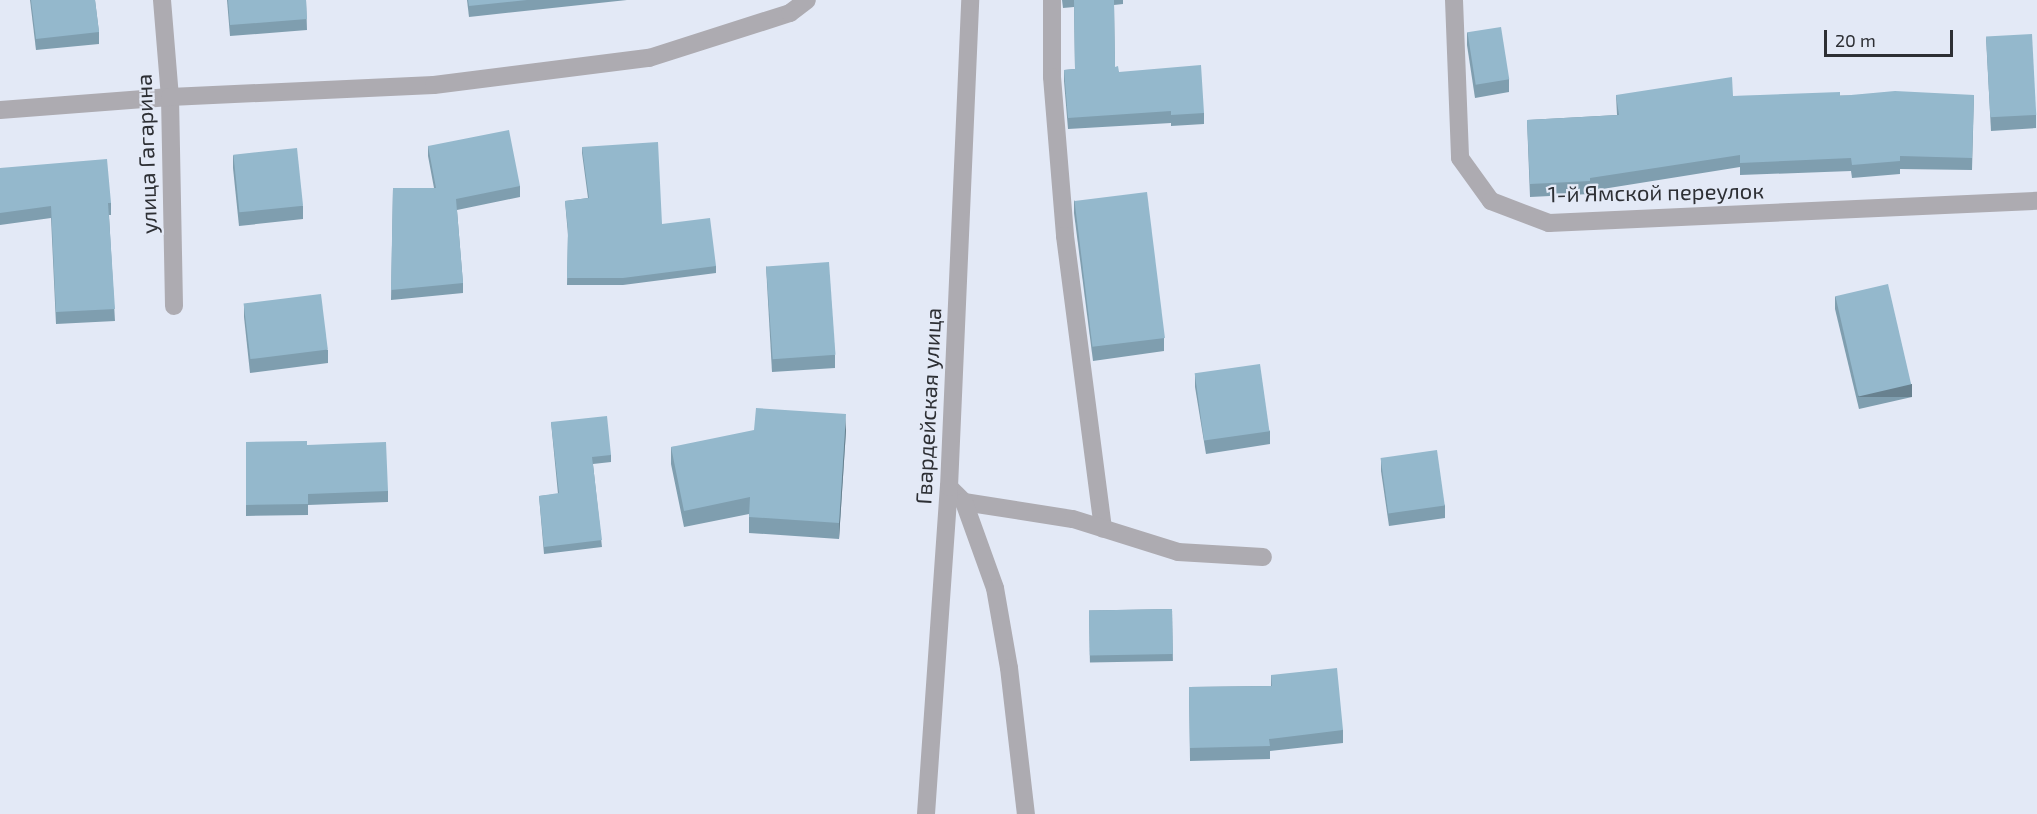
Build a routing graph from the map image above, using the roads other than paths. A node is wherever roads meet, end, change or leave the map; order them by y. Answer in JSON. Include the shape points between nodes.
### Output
{"nodes":[{"id":1,"x":162,"y":0,"type":"edge"},
{"id":2,"x":807,"y":0,"type":"edge"},
{"id":3,"x":970,"y":0,"type":"edge"},
{"id":4,"x":1052,"y":0,"type":"edge"},
{"id":5,"x":1454,"y":0,"type":"edge"},
{"id":6,"x":170,"y":97,"type":"junction"},
{"id":7,"x":0,"y":110,"type":"edge"},
{"id":8,"x":2037,"y":201,"type":"edge"},
{"id":9,"x":174,"y":306,"type":"dead end"},
{"id":10,"x":949,"y":487,"type":"junction"},
{"id":11,"x":964,"y":502,"type":"junction"},
{"id":12,"x":1103,"y":529,"type":"junction"},
{"id":13,"x":1263,"y":557,"type":"dead end"},
{"id":14,"x":926,"y":814,"type":"edge"},
{"id":15,"x":1026,"y":814,"type":"edge"}],
"edges":[{"from":1,"to":6,"type":"street","name":"улица Гагарина"},
{"from":2,"to":6,"type":"street","via":[[790,13],[649,58],[434,85]]},
{"from":3,"to":10,"type":"street","name":"Гвардейская улица"},
{"from":4,"to":12,"type":"street","via":[[1052,77],[1064,225]]},
{"from":5,"to":8,"type":"street","name":"1-й Ямской переулок","via":[[1460,158],[1491,201],[1549,223]]},
{"from":6,"to":7,"type":"street"},
{"from":6,"to":9,"type":"street","name":"улица Гагарина"},
{"from":10,"to":11,"type":"street"},
{"from":10,"to":14,"type":"street","name":"Гвардейская улица"},
{"from":11,"to":12,"type":"street","via":[[1073,519]]},
{"from":11,"to":15,"type":"street","via":[[995,588]]},
{"from":12,"to":13,"type":"street","via":[[1178,552]]}]}
